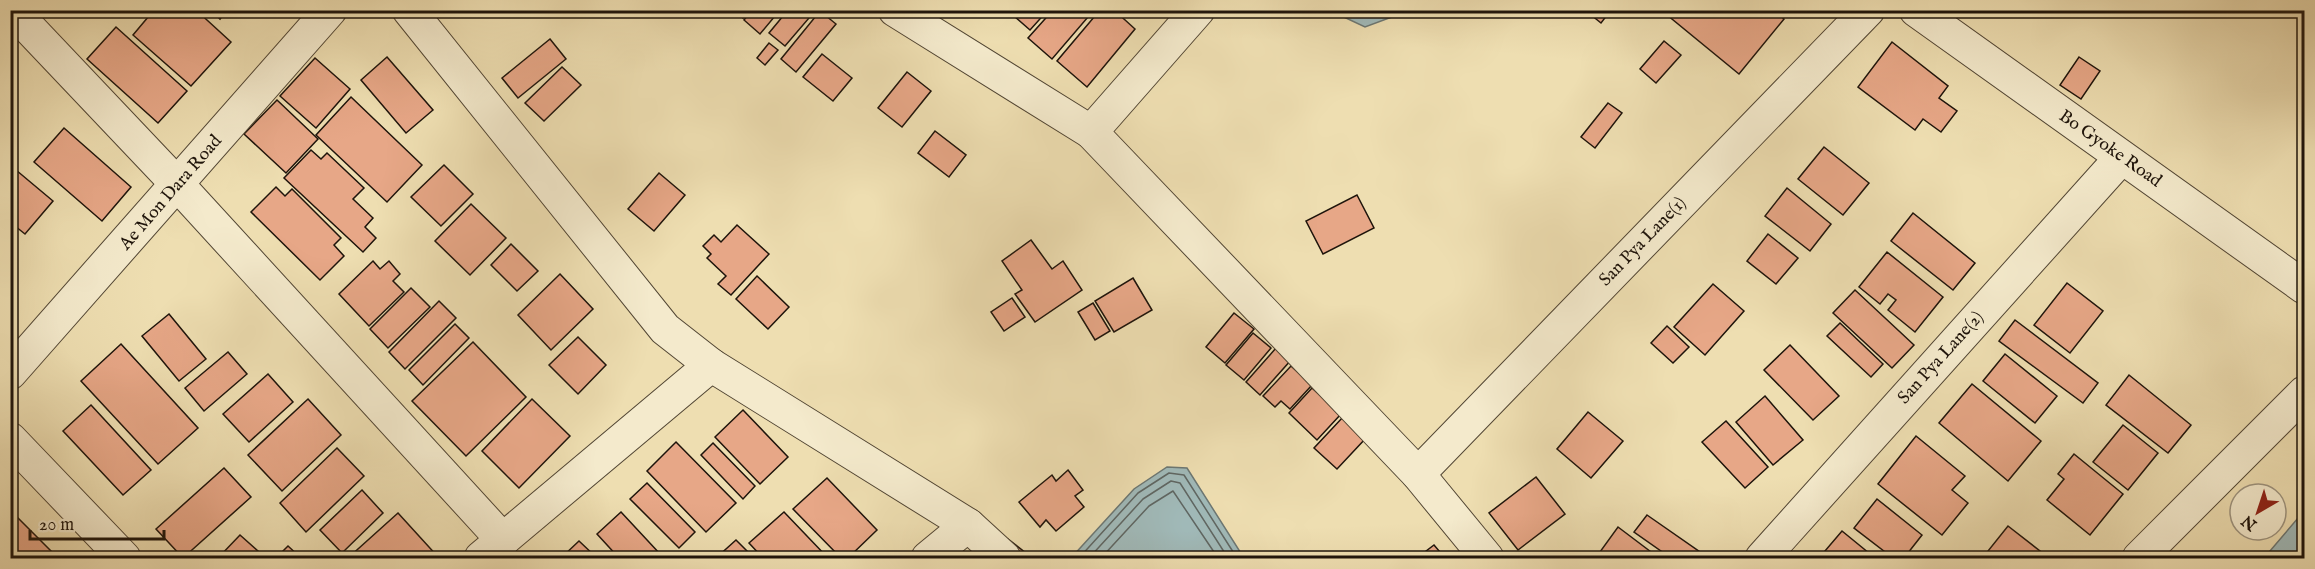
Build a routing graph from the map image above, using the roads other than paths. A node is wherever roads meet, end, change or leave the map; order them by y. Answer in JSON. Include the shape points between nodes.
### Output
{"nodes":[{"id":1,"x":12,"y":10,"type":"edge"},
{"id":2,"x":330,"y":10,"type":"edge"},
{"id":3,"x":409,"y":10,"type":"edge"},
{"id":4,"x":895,"y":10,"type":"edge"},
{"id":5,"x":1198,"y":10,"type":"edge"},
{"id":6,"x":1868,"y":10,"type":"edge"},
{"id":7,"x":1916,"y":10,"type":"edge"},
{"id":8,"x":1091,"y":132,"type":"junction"},
{"id":9,"x":2121,"y":158,"type":"junction"},
{"id":10,"x":178,"y":185,"type":"junction"},
{"id":11,"x":2304,"y":286,"type":"edge"},
{"id":12,"x":711,"y":365,"type":"junction"},
{"id":13,"x":10,"y":373,"type":"edge"},
{"id":14,"x":2304,"y":393,"type":"edge"},
{"id":15,"x":10,"y":439,"type":"edge"},
{"id":16,"x":1418,"y":474,"type":"junction"},
{"id":17,"x":968,"y":525,"type":"junction"},
{"id":18,"x":492,"y":549,"type":"edge"},
{"id":19,"x":124,"y":558,"type":"edge"},
{"id":20,"x":928,"y":558,"type":"edge"},
{"id":21,"x":1004,"y":558,"type":"edge"},
{"id":22,"x":1486,"y":558,"type":"edge"},
{"id":23,"x":1762,"y":558,"type":"edge"},
{"id":24,"x":2139,"y":558,"type":"edge"}],
"edges":[{"from":1,"to":10,"type":"street"},
{"from":2,"to":10,"type":"street","name":"Ae Mon Dara Road"},
{"from":3,"to":12,"type":"street","via":[[666,329]]},
{"from":4,"to":8,"type":"street"},
{"from":5,"to":8,"type":"street"},
{"from":6,"to":16,"type":"street","name":"San Pya Lane(1)"},
{"from":7,"to":9,"type":"street","name":"Bo Gyoke Road"},
{"from":8,"to":16,"type":"street"},
{"from":9,"to":11,"type":"street","name":"Bo Gyoke Road"},
{"from":9,"to":23,"type":"street","name":"San Pya Lane(2)"},
{"from":10,"to":13,"type":"street","name":"Ae Mon Dara Road"},
{"from":10,"to":18,"type":"street"},
{"from":12,"to":17,"type":"street"},
{"from":12,"to":18,"type":"street"},
{"from":14,"to":24,"type":"street"},
{"from":15,"to":19,"type":"street"},
{"from":16,"to":22,"type":"street"},
{"from":17,"to":20,"type":"street"},
{"from":17,"to":21,"type":"street"}]}
